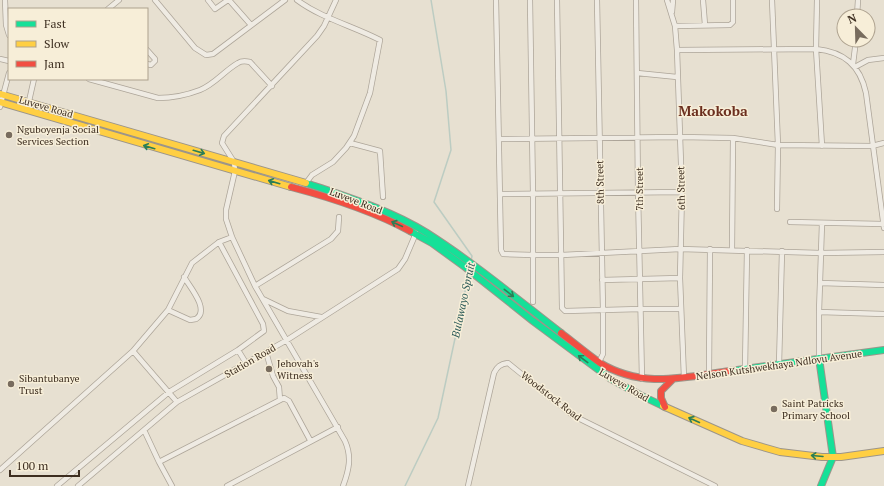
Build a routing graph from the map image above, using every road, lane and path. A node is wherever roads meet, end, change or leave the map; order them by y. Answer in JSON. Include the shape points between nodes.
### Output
{"nodes":[{"id":1,"x":5,"y":0,"type":"edge"},
{"id":2,"x":119,"y":0,"type":"edge"},
{"id":3,"x":155,"y":0,"type":"edge"},
{"id":4,"x":208,"y":0,"type":"edge"},
{"id":5,"x":229,"y":0,"type":"edge"},
{"id":6,"x":285,"y":0,"type":"edge"},
{"id":7,"x":297,"y":0,"type":"edge"},
{"id":8,"x":336,"y":0,"type":"edge"},
{"id":9,"x":496,"y":0,"type":"edge"},
{"id":10,"x":530,"y":0,"type":"edge"},
{"id":11,"x":557,"y":0,"type":"edge"},
{"id":12,"x":597,"y":0,"type":"edge"},
{"id":13,"x":636,"y":0,"type":"edge"},
{"id":14,"x":667,"y":0,"type":"edge"},
{"id":15,"x":673,"y":0,"type":"edge"},
{"id":16,"x":704,"y":0,"type":"edge"},
{"id":17,"x":732,"y":0,"type":"edge"},
{"id":18,"x":772,"y":0,"type":"edge"},
{"id":19,"x":817,"y":0,"type":"edge"},
{"id":20,"x":110,"y":8,"type":"edge"},
{"id":21,"x":672,"y":12,"type":"junction"},
{"id":22,"x":329,"y":18,"type":"junction"},
{"id":23,"x":251,"y":25,"type":"junction"},
{"id":24,"x":705,"y":25,"type":"junction"},
{"id":25,"x":675,"y":26,"type":"junction"},
{"id":26,"x":8,"y":32,"type":"edge"},
{"id":27,"x":816,"y":48,"type":"junction"},
{"id":28,"x":855,"y":48,"type":"edge"},
{"id":29,"x":774,"y":49,"type":"junction"},
{"id":30,"x":677,"y":50,"type":"junction"},
{"id":31,"x":148,"y":51,"type":"edge"},
{"id":32,"x":884,"y":58,"type":"edge"},
{"id":33,"x":148,"y":64,"type":"edge"},
{"id":34,"x":854,"y":65,"type":"junction"},
{"id":35,"x":637,"y":73,"type":"junction"},
{"id":36,"x":8,"y":76,"type":"edge"},
{"id":37,"x":677,"y":77,"type":"junction"},
{"id":38,"x":34,"y":80,"type":"edge"},
{"id":39,"x":93,"y":80,"type":"edge"},
{"id":40,"x":272,"y":86,"type":"junction"},
{"id":41,"x":2,"y":94,"type":"edge"},
{"id":42,"x":29,"y":102,"type":"junction"},
{"id":43,"x":0,"y":104,"type":"edge"},
{"id":44,"x":26,"y":110,"type":"junction"},
{"id":45,"x":638,"y":137,"type":"junction"},
{"id":46,"x":680,"y":137,"type":"junction"},
{"id":47,"x":599,"y":138,"type":"junction"},
{"id":48,"x":733,"y":138,"type":"junction"},
{"id":49,"x":499,"y":139,"type":"junction"},
{"id":50,"x":532,"y":139,"type":"junction"},
{"id":51,"x":559,"y":139,"type":"junction"},
{"id":52,"x":350,"y":143,"type":"junction"},
{"id":53,"x":884,"y":143,"type":"edge"},
{"id":54,"x":778,"y":145,"type":"junction"},
{"id":55,"x":822,"y":146,"type":"junction"},
{"id":56,"x":872,"y":146,"type":"junction"},
{"id":57,"x":234,"y":162,"type":"junction"},
{"id":58,"x":235,"y":171,"type":"junction"},
{"id":59,"x":306,"y":183,"type":"junction"},
{"id":60,"x":638,"y":192,"type":"junction"},
{"id":61,"x":682,"y":192,"type":"junction"},
{"id":62,"x":560,"y":193,"type":"junction"},
{"id":63,"x":600,"y":193,"type":"junction"},
{"id":64,"x":500,"y":194,"type":"junction"},
{"id":65,"x":533,"y":194,"type":"junction"},
{"id":66,"x":383,"y":197,"type":"dead end"},
{"id":67,"x":776,"y":209,"type":"dead end"},
{"id":68,"x":339,"y":217,"type":"dead end"},
{"id":69,"x":790,"y":222,"type":"dead end"},
{"id":70,"x":822,"y":223,"type":"junction"},
{"id":71,"x":884,"y":226,"type":"edge"},
{"id":72,"x":416,"y":233,"type":"junction"},
{"id":73,"x":232,"y":237,"type":"junction"},
{"id":74,"x":219,"y":242,"type":"junction"},
{"id":75,"x":680,"y":249,"type":"junction"},
{"id":76,"x":710,"y":249,"type":"junction"},
{"id":77,"x":639,"y":250,"type":"junction"},
{"id":78,"x":732,"y":250,"type":"junction"},
{"id":79,"x":747,"y":250,"type":"junction"},
{"id":80,"x":782,"y":251,"type":"junction"},
{"id":81,"x":602,"y":252,"type":"junction"},
{"id":82,"x":884,"y":252,"type":"edge"},
{"id":83,"x":822,"y":253,"type":"junction"},
{"id":84,"x":533,"y":255,"type":"junction"},
{"id":85,"x":562,"y":255,"type":"junction"},
{"id":86,"x":184,"y":277,"type":"junction"},
{"id":87,"x":680,"y":278,"type":"junction"},
{"id":88,"x":602,"y":280,"type":"junction"},
{"id":89,"x":640,"y":280,"type":"junction"},
{"id":90,"x":820,"y":283,"type":"junction"},
{"id":91,"x":884,"y":285,"type":"edge"},
{"id":92,"x":255,"y":286,"type":"junction"},
{"id":93,"x":263,"y":299,"type":"junction"},
{"id":94,"x":534,"y":302,"type":"dead end"},
{"id":95,"x":641,"y":309,"type":"junction"},
{"id":96,"x":681,"y":309,"type":"junction"},
{"id":97,"x":168,"y":310,"type":"junction"},
{"id":98,"x":603,"y":310,"type":"junction"},
{"id":99,"x":819,"y":312,"type":"junction"},
{"id":100,"x":884,"y":314,"type":"edge"},
{"id":101,"x":321,"y":317,"type":"junction"},
{"id":102,"x":287,"y":340,"type":"junction"},
{"id":103,"x":238,"y":350,"type":"junction"},
{"id":104,"x":884,"y":350,"type":"edge"},
{"id":105,"x":133,"y":351,"type":"junction"},
{"id":106,"x":266,"y":352,"type":"junction"},
{"id":107,"x":819,"y":358,"type":"junction"},
{"id":108,"x":599,"y":362,"type":"junction"},
{"id":109,"x":246,"y":363,"type":"junction"},
{"id":110,"x":779,"y":365,"type":"junction"},
{"id":111,"x":745,"y":370,"type":"junction"},
{"id":112,"x":709,"y":374,"type":"junction"},
{"id":113,"x":684,"y":378,"type":"junction"},
{"id":114,"x":642,"y":379,"type":"junction"},
{"id":115,"x":673,"y":379,"type":"junction"},
{"id":116,"x":169,"y":392,"type":"junction"},
{"id":117,"x":280,"y":400,"type":"junction"},
{"id":118,"x":177,"y":402,"type":"junction"},
{"id":119,"x":665,"y":407,"type":"junction"},
{"id":120,"x":338,"y":427,"type":"junction"},
{"id":121,"x":144,"y":430,"type":"junction"},
{"id":122,"x":310,"y":440,"type":"junction"},
{"id":123,"x":884,"y":451,"type":"edge"},
{"id":124,"x":833,"y":457,"type":"junction"},
{"id":125,"x":159,"y":462,"type":"junction"},
{"id":126,"x":0,"y":470,"type":"edge"},
{"id":127,"x":57,"y":486,"type":"edge"},
{"id":128,"x":78,"y":486,"type":"edge"},
{"id":129,"x":172,"y":486,"type":"edge"},
{"id":130,"x":227,"y":486,"type":"edge"},
{"id":131,"x":344,"y":486,"type":"edge"},
{"id":132,"x":468,"y":486,"type":"edge"},
{"id":133,"x":715,"y":486,"type":"edge"},
{"id":134,"x":821,"y":486,"type":"edge"}],
"edges":[{"from":1,"to":26,"type":"street"},
{"from":2,"to":20,"type":"street"},
{"from":3,"to":23,"type":"street","via":[[195,48],[206,55],[213,54]]},
{"from":4,"to":5,"type":"street","via":[[214,9]]},
{"from":5,"to":23,"type":"street"},
{"from":6,"to":23,"type":"street"},
{"from":7,"to":22,"type":"street"},
{"from":8,"to":22,"type":"street"},
{"from":9,"to":49,"type":"street"},
{"from":10,"to":50,"type":"street"},
{"from":11,"to":51,"type":"street"},
{"from":12,"to":47,"type":"street","name":"8th Street"},
{"from":13,"to":35,"type":"street","name":"7th Street"},
{"from":14,"to":21,"type":"street","name":"6th Street"},
{"from":15,"to":21,"type":"street"},
{"from":16,"to":24,"type":"street"},
{"from":17,"to":24,"type":"street","via":[[730,25]]},
{"from":18,"to":29,"type":"street"},
{"from":19,"to":27,"type":"street"},
{"from":21,"to":25,"type":"street","name":"6th Street"},
{"from":22,"to":40,"type":"street","via":[[314,41]]},
{"from":22,"to":52,"type":"street","via":[[362,30],[380,40],[370,93]]},
{"from":24,"to":25,"type":"street"},
{"from":25,"to":30,"type":"street","name":"6th Street"},
{"from":27,"to":29,"type":"street"},
{"from":27,"to":34,"type":"street","via":[[837,53]]},
{"from":27,"to":55,"type":"street"},
{"from":28,"to":34,"type":"street"},
{"from":29,"to":30,"type":"street"},
{"from":29,"to":54,"type":"street"},
{"from":30,"to":37,"type":"street","name":"6th Street"},
{"from":31,"to":33,"type":"street","via":[[155,58],[151,65]]},
{"from":32,"to":34,"type":"street"},
{"from":34,"to":56,"type":"street","via":[[865,89]]},
{"from":35,"to":37,"type":"street"},
{"from":35,"to":45,"type":"street","name":"7th Street"},
{"from":36,"to":41,"type":"street"},
{"from":37,"to":46,"type":"street","name":"6th Street"},
{"from":38,"to":42,"type":"street"},
{"from":39,"to":40,"type":"street","via":[[158,98],[169,98],[201,90],[238,63],[246,61],[250,62]]},
{"from":40,"to":57,"type":"street","via":[[224,136],[222,142]]},
{"from":41,"to":42,"type":"street","name":"Luveve Road"},
{"from":41,"to":43,"type":"street"},
{"from":42,"to":44,"type":"street"},
{"from":42,"to":57,"type":"street","name":"Luveve Road","one_way":true},
{"from":43,"to":44,"type":"street","name":"Luveve Road"},
{"from":58,"to":44,"type":"street","name":"Luveve Road","one_way":true},
{"from":45,"to":46,"type":"street"},
{"from":45,"to":47,"type":"street"},
{"from":45,"to":60,"type":"street","name":"7th Street"},
{"from":46,"to":48,"type":"street"},
{"from":46,"to":61,"type":"street","name":"6th Street"},
{"from":47,"to":51,"type":"street"},
{"from":47,"to":63,"type":"street","name":"8th Street"},
{"from":48,"to":54,"type":"street"},
{"from":48,"to":78,"type":"street"},
{"from":49,"to":50,"type":"street"},
{"from":49,"to":64,"type":"street"},
{"from":50,"to":51,"type":"street"},
{"from":50,"to":65,"type":"street"},
{"from":51,"to":62,"type":"street"},
{"from":52,"to":59,"type":"street","via":[[333,162],[312,175]]},
{"from":52,"to":66,"type":"street","via":[[380,151]]},
{"from":53,"to":56,"type":"street"},
{"from":54,"to":55,"type":"street"},
{"from":54,"to":67,"type":"street"},
{"from":55,"to":56,"type":"street"},
{"from":56,"to":71,"type":"street"},
{"from":57,"to":58,"type":"street"},
{"from":57,"to":59,"type":"street","name":"Luveve Road"},
{"from":72,"to":58,"type":"street","name":"Luveve Road","one_way":true,"via":[[324,196]]},
{"from":58,"to":73,"type":"street","via":[[226,210]]},
{"from":59,"to":108,"type":"street","name":"Luveve Road","one_way":true,"via":[[354,199],[426,233],[478,269]]},
{"from":60,"to":61,"type":"street"},
{"from":60,"to":63,"type":"street"},
{"from":60,"to":77,"type":"street","name":"7th Street"},
{"from":61,"to":75,"type":"street","name":"6th Street"},
{"from":62,"to":63,"type":"street"},
{"from":62,"to":65,"type":"street"},
{"from":62,"to":85,"type":"street"},
{"from":63,"to":81,"type":"street","name":"8th Street"},
{"from":64,"to":65,"type":"street"},
{"from":64,"to":84,"type":"street","via":[[503,254]]},
{"from":65,"to":84,"type":"street"},
{"from":68,"to":92,"type":"street","via":[[338,231],[331,239]]},
{"from":69,"to":70,"type":"street"},
{"from":70,"to":71,"type":"street"},
{"from":70,"to":83,"type":"street"},
{"from":72,"to":101,"type":"street","name":"Station Road","via":[[398,269]]},
{"from":119,"to":72,"type":"street","name":"Luveve Road","one_way":true,"via":[[600,371],[466,267]]},
{"from":73,"to":74,"type":"street"},
{"from":73,"to":92,"type":"street"},
{"from":74,"to":86,"type":"street","via":[[192,263]]},
{"from":74,"to":103,"type":"street","via":[[264,326],[262,333]]},
{"from":75,"to":76,"type":"street"},
{"from":75,"to":77,"type":"street"},
{"from":75,"to":87,"type":"street","name":"6th Street"},
{"from":76,"to":78,"type":"street"},
{"from":76,"to":112,"type":"street"},
{"from":77,"to":81,"type":"street"},
{"from":77,"to":89,"type":"street","name":"7th Street"},
{"from":78,"to":79,"type":"street"},
{"from":79,"to":80,"type":"street"},
{"from":79,"to":111,"type":"street"},
{"from":80,"to":83,"type":"street"},
{"from":80,"to":110,"type":"street"},
{"from":81,"to":85,"type":"street"},
{"from":81,"to":88,"type":"street","name":"8th Street"},
{"from":82,"to":83,"type":"street"},
{"from":83,"to":90,"type":"street"},
{"from":84,"to":85,"type":"street"},
{"from":84,"to":94,"type":"street"},
{"from":85,"to":98,"type":"street","via":[[563,310]]},
{"from":86,"to":97,"type":"street"},
{"from":86,"to":97,"type":"street","via":[[201,306],[200,314],[196,319],[190,320]]},
{"from":87,"to":89,"type":"street"},
{"from":87,"to":96,"type":"street","name":"6th Street"},
{"from":88,"to":89,"type":"street"},
{"from":88,"to":98,"type":"street","name":"8th Street"},
{"from":89,"to":95,"type":"street","name":"7th Street"},
{"from":90,"to":91,"type":"street"},
{"from":90,"to":99,"type":"street"},
{"from":92,"to":93,"type":"street"},
{"from":93,"to":101,"type":"street","via":[[288,311]]},
{"from":93,"to":102,"type":"street"},
{"from":95,"to":96,"type":"street"},
{"from":95,"to":98,"type":"street"},
{"from":95,"to":114,"type":"street","name":"7th Street"},
{"from":96,"to":113,"type":"street","name":"6th Street"},
{"from":97,"to":105,"type":"street"},
{"from":98,"to":108,"type":"street","name":"8th Street","via":[[603,354]]},
{"from":99,"to":100,"type":"street"},
{"from":99,"to":107,"type":"street"},
{"from":101,"to":102,"type":"street","name":"Station Road"},
{"from":102,"to":106,"type":"street","name":"Station Road"},
{"from":102,"to":120,"type":"street"},
{"from":103,"to":109,"type":"street"},
{"from":103,"to":116,"type":"street"},
{"from":104,"to":107,"type":"street","name":"Nelson Kutshwekhaya Ndlovu Avenue"},
{"from":105,"to":116,"type":"street"},
{"from":105,"to":126,"type":"street"},
{"from":106,"to":109,"type":"street","name":"Station Road"},
{"from":106,"to":117,"type":"street","via":[[272,376],[279,386]]},
{"from":107,"to":110,"type":"street","name":"Nelson Kutshwekhaya Ndlovu Avenue"},
{"from":107,"to":124,"type":"street"},
{"from":108,"to":114,"type":"street","name":"Luveve Road","via":[[618,373]]},
{"from":109,"to":118,"type":"street","name":"Station Road"},
{"from":110,"to":111,"type":"street","name":"Nelson Kutshwekhaya Ndlovu Avenue"},
{"from":111,"to":112,"type":"street","name":"Nelson Kutshwekhaya Ndlovu Avenue"},
{"from":112,"to":113,"type":"street","name":"Nelson Kutshwekhaya Ndlovu Avenue"},
{"from":113,"to":115,"type":"street","name":"Nelson Kutshwekhaya Ndlovu Avenue"},
{"from":114,"to":115,"type":"street","name":"Luveve Road"},
{"from":115,"to":119,"type":"street","via":[[661,391]]},
{"from":116,"to":118,"type":"street"},
{"from":116,"to":127,"type":"street"},
{"from":117,"to":122,"type":"street","via":[[284,398],[289,401]]},
{"from":117,"to":125,"type":"street"},
{"from":118,"to":121,"type":"street","name":"Station Road"},
{"from":124,"to":119,"type":"street","name":"Luveve Road","one_way":true,"via":[[780,452],[750,444]]},
{"from":120,"to":122,"type":"street"},
{"from":120,"to":131,"type":"street","via":[[350,457]]},
{"from":121,"to":125,"type":"street"},
{"from":121,"to":128,"type":"street","name":"Station Road"},
{"from":122,"to":130,"type":"street"},
{"from":123,"to":124,"type":"street","name":"Luveve Road"},
{"from":124,"to":134,"type":"street"},
{"from":125,"to":129,"type":"street"},
{"from":132,"to":133,"type":"street","name":"Woodstock Road","via":[[494,373],[497,367],[508,363],[572,415]]}]}
